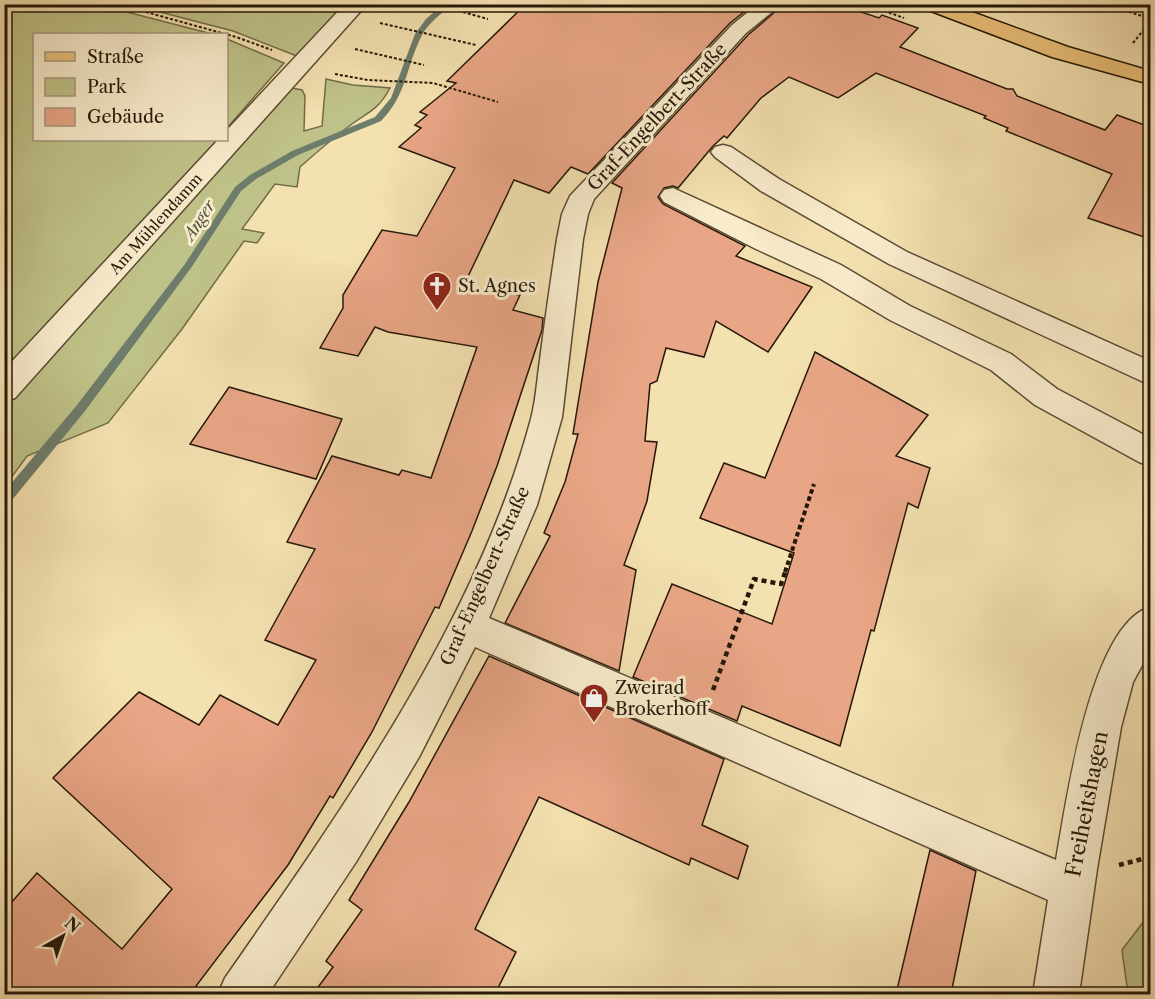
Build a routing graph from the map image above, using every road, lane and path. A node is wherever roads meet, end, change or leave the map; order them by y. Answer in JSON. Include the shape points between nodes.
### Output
{"nodes":[{"id":1,"x":117,"y":4,"type":"edge"},
{"id":2,"x":357,"y":4,"type":"edge"},
{"id":3,"x":434,"y":4,"type":"edge"},
{"id":4,"x":496,"y":4,"type":"edge"},
{"id":5,"x":772,"y":4,"type":"edge"},
{"id":6,"x":1105,"y":4,"type":"edge"},
{"id":7,"x":936,"y":5,"type":"edge"},
{"id":8,"x":507,"y":9,"type":"dead end"},
{"id":9,"x":488,"y":19,"type":"dead end"},
{"id":10,"x":1150,"y":22,"type":"edge"},
{"id":11,"x":406,"y":28,"type":"dead end"},
{"id":12,"x":222,"y":33,"type":"edge"},
{"id":13,"x":228,"y":35,"type":"edge"},
{"id":14,"x":476,"y":45,"type":"dead end"},
{"id":15,"x":1126,"y":50,"type":"dead end"},
{"id":16,"x":390,"y":59,"type":"dead end"},
{"id":17,"x":303,"y":61,"type":"junction"},
{"id":18,"x":424,"y":65,"type":"dead end"},
{"id":19,"x":1150,"y":78,"type":"edge"},
{"id":20,"x":369,"y":81,"type":"dead end"},
{"id":21,"x":498,"y":102,"type":"dead end"},
{"id":22,"x":723,"y":152,"type":"dead end"},
{"id":23,"x":673,"y":196,"type":"dead end"},
{"id":24,"x":1150,"y":374,"type":"edge"},
{"id":25,"x":4,"y":390,"type":"edge"},
{"id":26,"x":1150,"y":453,"type":"edge"},
{"id":27,"x":814,"y":484,"type":"dead end"},
{"id":28,"x":1150,"y":624,"type":"edge"},
{"id":29,"x":467,"y":626,"type":"junction"},
{"id":30,"x":700,"y":727,"type":"junction"},
{"id":31,"x":1071,"y":888,"type":"junction"},
{"id":32,"x":1150,"y":973,"type":"edge"},
{"id":33,"x":1150,"y":981,"type":"edge"},
{"id":34,"x":241,"y":994,"type":"edge"},
{"id":35,"x":1056,"y":994,"type":"edge"}],
"edges":[{"from":1,"to":12,"type":"path"},
{"from":2,"to":17,"type":"street","name":"Am Mühlendamm"},
{"from":3,"to":9,"type":"path"},
{"from":4,"to":8,"type":"path"},
{"from":5,"to":29,"type":"street","name":"Graf-Engelbert-Straße","via":[[739,29],[583,196],[570,239],[547,417],[520,505]]},
{"from":6,"to":10,"type":"path"},
{"from":7,"to":19,"type":"main road","via":[[997,31]]},
{"from":10,"to":15,"type":"path"},
{"from":11,"to":14,"type":"path"},
{"from":13,"to":17,"type":"path"},
{"from":16,"to":18,"type":"path"},
{"from":17,"to":25,"type":"street","name":"Am Mühlendamm"},
{"from":20,"to":21,"type":"path","via":[[426,82]]},
{"from":22,"to":24,"type":"street","via":[[770,185],[898,258]]},
{"from":23,"to":26,"type":"street","via":[[831,272],[900,313],[1001,362],[1046,397]]},
{"from":27,"to":30,"type":"path","via":[[781,584],[754,579]]},
{"from":28,"to":31,"type":"street","name":"Freiheitshagen","via":[[1132,645],[1112,691]]},
{"from":29,"to":30,"type":"street"},
{"from":29,"to":34,"type":"street","name":"Graf-Engelbert-Straße","via":[[405,743],[341,848]]},
{"from":30,"to":31,"type":"street"},
{"from":31,"to":35,"type":"street","name":"Freiheitshagen"},
{"from":32,"to":33,"type":"path"}]}
